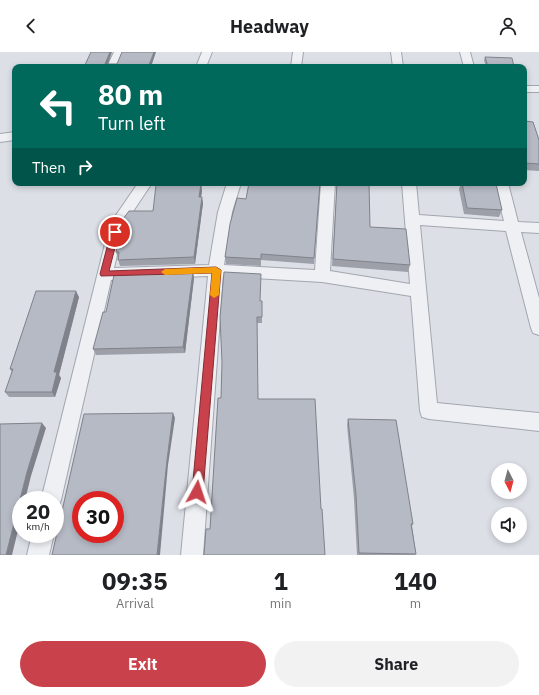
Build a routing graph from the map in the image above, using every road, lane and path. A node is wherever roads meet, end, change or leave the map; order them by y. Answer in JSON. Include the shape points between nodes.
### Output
{"nodes":[{"id":1,"x":119,"y":52,"type":"edge"},
{"id":2,"x":207,"y":52,"type":"edge"},
{"id":3,"x":298,"y":52,"type":"edge"},
{"id":4,"x":396,"y":52,"type":"edge"},
{"id":5,"x":465,"y":52,"type":"edge"},
{"id":6,"x":113,"y":64,"type":"edge"},
{"id":7,"x":202,"y":64,"type":"edge"},
{"id":8,"x":296,"y":64,"type":"edge"},
{"id":9,"x":398,"y":64,"type":"edge"},
{"id":10,"x":468,"y":64,"type":"edge"},
{"id":11,"x":527,"y":89,"type":"edge"},
{"id":12,"x":539,"y":89,"type":"edge"},
{"id":13,"x":12,"y":136,"type":"edge"},
{"id":14,"x":0,"y":138,"type":"edge"},
{"id":15,"x":143,"y":186,"type":"edge"},
{"id":16,"x":233,"y":186,"type":"edge"},
{"id":17,"x":328,"y":186,"type":"edge"},
{"id":18,"x":409,"y":186,"type":"edge"},
{"id":19,"x":502,"y":186,"type":"edge"},
{"id":20,"x":413,"y":220,"type":"junction"},
{"id":21,"x":512,"y":226,"type":"junction"},
{"id":22,"x":539,"y":228,"type":"edge"},
{"id":23,"x":216,"y":270,"type":"junction"},
{"id":24,"x":104,"y":274,"type":"junction"},
{"id":25,"x":322,"y":276,"type":"junction"},
{"id":26,"x":419,"y":292,"type":"junction"},
{"id":27,"x":539,"y":328,"type":"edge"},
{"id":28,"x":539,"y":422,"type":"edge"},
{"id":29,"x":53,"y":491,"type":"edge"},
{"id":30,"x":41,"y":543,"type":"edge"},
{"id":31,"x":38,"y":555,"type":"edge"},
{"id":32,"x":192,"y":555,"type":"edge"}],
"edges":[{"from":1,"to":6,"type":"street"},
{"from":2,"to":7,"type":"street"},
{"from":3,"to":8,"type":"street"},
{"from":4,"to":9,"type":"street"},
{"from":5,"to":10,"type":"street"},
{"from":11,"to":12,"type":"street"},
{"from":13,"to":14,"type":"street"},
{"from":15,"to":24,"type":"street","via":[[117,224]]},
{"from":16,"to":23,"type":"street","via":[[225,212]]},
{"from":17,"to":25,"type":"street"},
{"from":18,"to":20,"type":"street"},
{"from":19,"to":21,"type":"street"},
{"from":20,"to":21,"type":"street"},
{"from":20,"to":26,"type":"street"},
{"from":21,"to":22,"type":"street"},
{"from":21,"to":27,"type":"street"},
{"from":23,"to":24,"type":"street"},
{"from":23,"to":25,"type":"street"},
{"from":23,"to":32,"type":"street"},
{"from":24,"to":29,"type":"street"},
{"from":25,"to":26,"type":"street"},
{"from":26,"to":28,"type":"street","via":[[429,411]]},
{"from":30,"to":31,"type":"street"}]}
